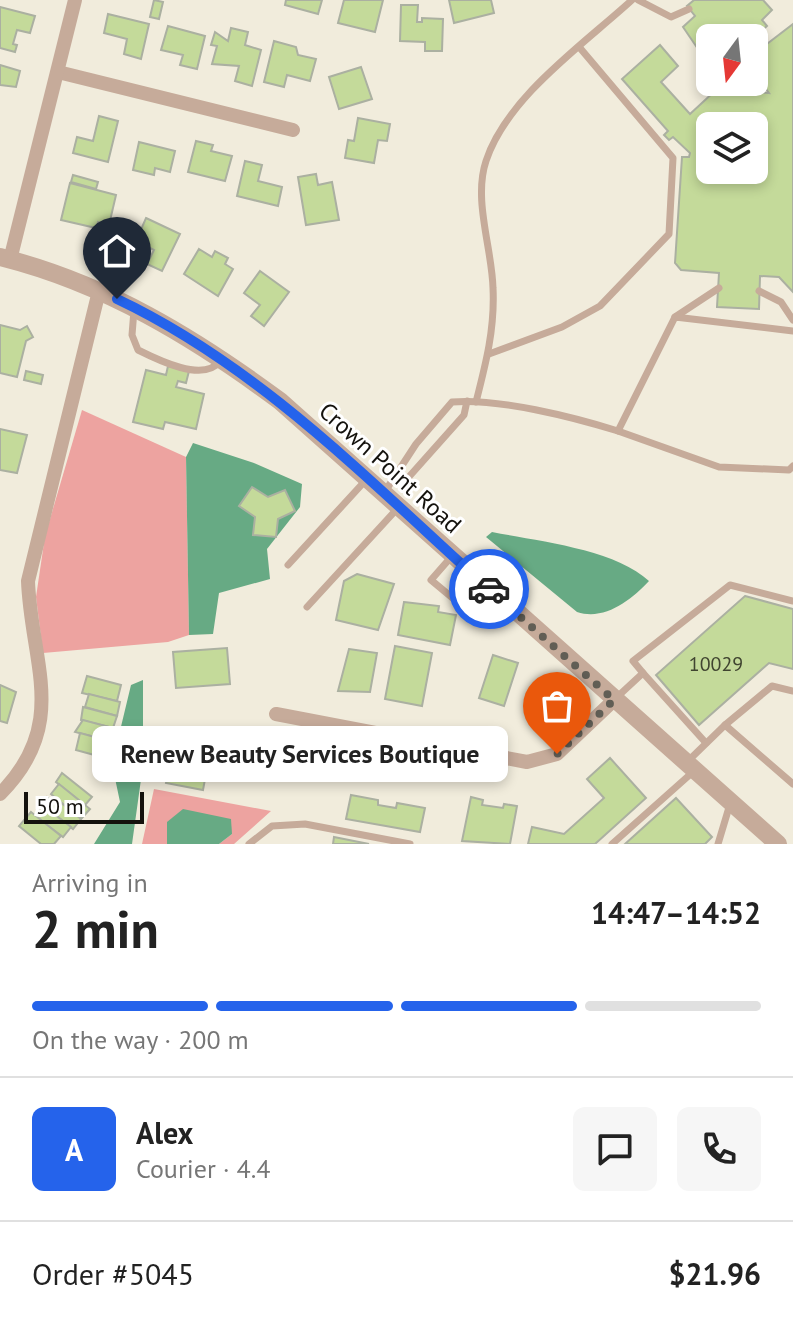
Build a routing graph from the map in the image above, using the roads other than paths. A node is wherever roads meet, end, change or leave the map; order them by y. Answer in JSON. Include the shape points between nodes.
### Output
{"nodes":[{"id":1,"x":75,"y":0,"type":"edge"},
{"id":2,"x":635,"y":0,"type":"edge"},
{"id":3,"x":689,"y":9,"type":"dead end"},
{"id":4,"x":580,"y":48,"type":"junction"},
{"id":5,"x":58,"y":72,"type":"junction"},
{"id":6,"x":293,"y":130,"type":"dead end"},
{"id":7,"x":5,"y":258,"type":"edge"},
{"id":8,"x":719,"y":288,"type":"dead end"},
{"id":9,"x":99,"y":291,"type":"junction"},
{"id":10,"x":759,"y":291,"type":"dead end"},
{"id":11,"x":135,"y":308,"type":"junction"},
{"id":12,"x":675,"y":317,"type":"junction"},
{"id":13,"x":793,"y":320,"type":"edge"},
{"id":14,"x":793,"y":331,"type":"edge"},
{"id":15,"x":489,"y":354,"type":"junction"},
{"id":16,"x":222,"y":358,"type":"junction"},
{"id":17,"x":467,"y":401,"type":"junction"},
{"id":18,"x":476,"y":402,"type":"junction"},
{"id":19,"x":618,"y":431,"type":"junction"},
{"id":20,"x":793,"y":466,"type":"edge"},
{"id":21,"x":367,"y":479,"type":"junction"},
{"id":22,"x":389,"y":488,"type":"junction"},
{"id":23,"x":399,"y":508,"type":"junction"},
{"id":24,"x":452,"y":556,"type":"junction"},
{"id":25,"x":288,"y":565,"type":"dead end"},
{"id":26,"x":494,"y":593,"type":"junction"},
{"id":27,"x":793,"y":601,"type":"edge"},
{"id":28,"x":307,"y":607,"type":"dead end"},
{"id":29,"x":643,"y":673,"type":"junction"},
{"id":30,"x":793,"y":691,"type":"edge"},
{"id":31,"x":614,"y":700,"type":"junction"},
{"id":32,"x":276,"y":714,"type":"dead end"},
{"id":33,"x":725,"y":725,"type":"junction"},
{"id":34,"x":706,"y":743,"type":"junction"},
{"id":35,"x":690,"y":768,"type":"junction"},
{"id":36,"x":793,"y":784,"type":"edge"},
{"id":37,"x":0,"y":794,"type":"edge"},
{"id":38,"x":731,"y":802,"type":"junction"},
{"id":39,"x":249,"y":844,"type":"edge"},
{"id":40,"x":410,"y":844,"type":"edge"},
{"id":41,"x":612,"y":844,"type":"edge"},
{"id":42,"x":718,"y":844,"type":"edge"},
{"id":43,"x":778,"y":844,"type":"edge"}],
"edges":[{"from":1,"to":5,"type":"street"},
{"from":2,"to":3,"type":"lane","via":[[671,17]]},
{"from":2,"to":4,"type":"lane"},
{"from":4,"to":15,"type":"lane","via":[[532,88],[485,163],[493,285]]},
{"from":4,"to":15,"type":"lane","via":[[673,158],[669,234],[600,306],[562,327]]},
{"from":5,"to":6,"type":"street"},
{"from":5,"to":7,"type":"street"},
{"from":7,"to":9,"type":"street","name":"Crown Point Road"},
{"from":8,"to":12,"type":"lane"},
{"from":9,"to":11,"type":"street","name":"Crown Point Road"},
{"from":9,"to":37,"type":"street","via":[[28,581],[43,675],[42,718],[26,761]]},
{"from":10,"to":13,"type":"lane","via":[[781,302]]},
{"from":11,"to":16,"type":"street","name":"Crown Point Road"},
{"from":11,"to":16,"type":"lane","via":[[132,335],[138,350],[203,372]]},
{"from":12,"to":14,"type":"lane"},
{"from":12,"to":19,"type":"lane"},
{"from":15,"to":18,"type":"lane"},
{"from":16,"to":21,"type":"street","name":"Crown Point Road","via":[[280,401]]},
{"from":17,"to":18,"type":"lane"},
{"from":17,"to":22,"type":"lane","via":[[464,415],[407,479]]},
{"from":17,"to":22,"type":"lane","via":[[452,402],[397,469]]},
{"from":18,"to":19,"type":"lane"},
{"from":19,"to":20,"type":"lane","via":[[719,467]]},
{"from":21,"to":22,"type":"street","name":"Crown Point Road"},
{"from":21,"to":25,"type":"lane"},
{"from":22,"to":23,"type":"street","name":"Crown Point Road"},
{"from":23,"to":24,"type":"street","name":"Crown Point Road"},
{"from":23,"to":28,"type":"lane"},
{"from":24,"to":26,"type":"street","name":"Crown Point Road"},
{"from":24,"to":26,"type":"lane","via":[[431,580],[473,615]]},
{"from":26,"to":31,"type":"street","name":"Crown Point Road"},
{"from":27,"to":29,"type":"lane","via":[[730,585],[633,661]]},
{"from":29,"to":31,"type":"lane"},
{"from":29,"to":34,"type":"lane"},
{"from":30,"to":33,"type":"lane","via":[[772,686]]},
{"from":31,"to":32,"type":"street","via":[[557,754],[527,762]]},
{"from":31,"to":35,"type":"street","name":"Crown Point Road"},
{"from":33,"to":34,"type":"lane"},
{"from":33,"to":36,"type":"lane"},
{"from":34,"to":35,"type":"lane"},
{"from":35,"to":38,"type":"street","name":"Crown Point Road"},
{"from":35,"to":41,"type":"lane"},
{"from":38,"to":42,"type":"lane"},
{"from":38,"to":43,"type":"street","name":"Crown Point Road"},
{"from":39,"to":40,"type":"lane","via":[[272,826],[305,824]]}]}
